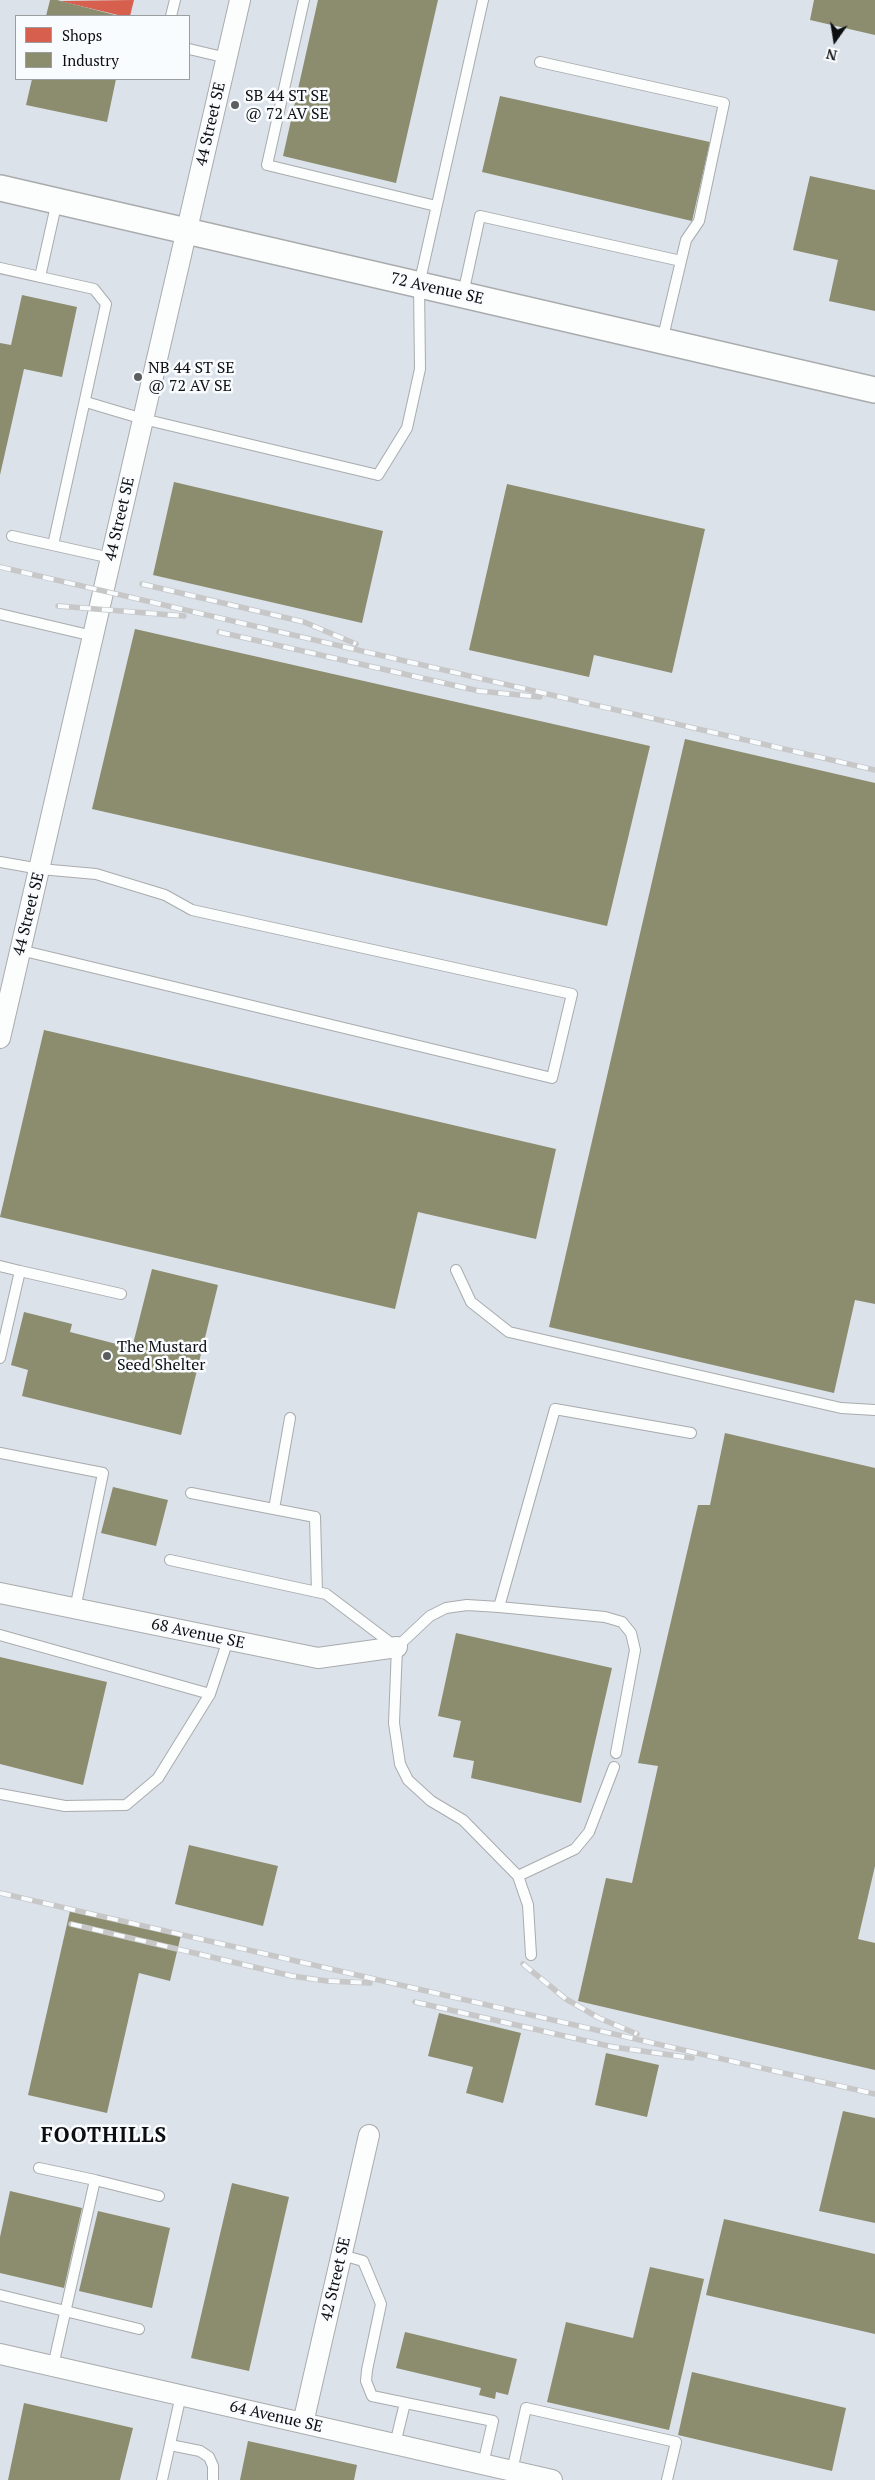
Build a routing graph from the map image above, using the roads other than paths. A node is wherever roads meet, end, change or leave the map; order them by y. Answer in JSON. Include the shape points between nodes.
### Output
{"nodes":[{"id":1,"x":175,"y":0,"type":"edge"},
{"id":2,"x":240,"y":0,"type":"edge"},
{"id":3,"x":304,"y":0,"type":"edge"},
{"id":4,"x":483,"y":0,"type":"edge"},
{"id":5,"x":171,"y":15,"type":"edge"},
{"id":6,"x":190,"y":49,"type":"edge"},
{"id":7,"x":227,"y":58,"type":"junction"},
{"id":8,"x":540,"y":62,"type":"dead end"},
{"id":9,"x":0,"y":188,"type":"edge"},
{"id":10,"x":57,"y":201,"type":"junction"},
{"id":11,"x":436,"y":206,"type":"junction"},
{"id":12,"x":186,"y":231,"type":"junction"},
{"id":13,"x":681,"y":261,"type":"junction"},
{"id":14,"x":0,"y":268,"type":"edge"},
{"id":15,"x":40,"y":277,"type":"junction"},
{"id":16,"x":419,"y":285,"type":"junction"},
{"id":17,"x":463,"y":295,"type":"junction"},
{"id":18,"x":662,"y":341,"type":"junction"},
{"id":19,"x":875,"y":390,"type":"edge"},
{"id":20,"x":86,"y":402,"type":"junction"},
{"id":21,"x":144,"y":419,"type":"junction"},
{"id":22,"x":12,"y":536,"type":"dead end"},
{"id":23,"x":53,"y":545,"type":"junction"},
{"id":24,"x":111,"y":558,"type":"junction"},
{"id":25,"x":0,"y":614,"type":"edge"},
{"id":26,"x":93,"y":636,"type":"junction"},
{"id":27,"x":0,"y":862,"type":"edge"},
{"id":28,"x":40,"y":869,"type":"junction"},
{"id":29,"x":20,"y":950,"type":"junction"},
{"id":30,"x":0,"y":1038,"type":"edge"},
{"id":31,"x":0,"y":1266,"type":"edge"},
{"id":32,"x":456,"y":1270,"type":"dead end"},
{"id":33,"x":20,"y":1271,"type":"junction"},
{"id":34,"x":121,"y":1294,"type":"dead end"},
{"id":35,"x":0,"y":1358,"type":"edge"},
{"id":36,"x":875,"y":1410,"type":"edge"},
{"id":37,"x":290,"y":1418,"type":"dead end"},
{"id":38,"x":691,"y":1433,"type":"dead end"},
{"id":39,"x":0,"y":1453,"type":"edge"},
{"id":40,"x":191,"y":1493,"type":"dead end"},
{"id":41,"x":274,"y":1509,"type":"junction"},
{"id":42,"x":170,"y":1560,"type":"dead end"},
{"id":43,"x":317,"y":1592,"type":"junction"},
{"id":44,"x":0,"y":1593,"type":"edge"},
{"id":45,"x":499,"y":1607,"type":"junction"},
{"id":46,"x":75,"y":1609,"type":"junction"},
{"id":47,"x":0,"y":1635,"type":"edge"},
{"id":48,"x":228,"y":1640,"type":"junction"},
{"id":49,"x":397,"y":1647,"type":"junction"},
{"id":50,"x":210,"y":1694,"type":"junction"},
{"id":51,"x":616,"y":1753,"type":"dead end"},
{"id":52,"x":614,"y":1767,"type":"dead end"},
{"id":53,"x":0,"y":1794,"type":"edge"},
{"id":54,"x":518,"y":1876,"type":"junction"},
{"id":55,"x":531,"y":1955,"type":"dead end"},
{"id":56,"x":369,"y":2135,"type":"dead end"},
{"id":57,"x":39,"y":2168,"type":"dead end"},
{"id":58,"x":95,"y":2180,"type":"junction"},
{"id":59,"x":159,"y":2196,"type":"dead end"},
{"id":60,"x":342,"y":2255,"type":"junction"},
{"id":61,"x":0,"y":2295,"type":"edge"},
{"id":62,"x":66,"y":2311,"type":"junction"},
{"id":63,"x":139,"y":2329,"type":"dead end"},
{"id":64,"x":0,"y":2354,"type":"edge"},
{"id":65,"x":53,"y":2366,"type":"junction"},
{"id":66,"x":181,"y":2395,"type":"junction"},
{"id":67,"x":404,"y":2402,"type":"junction"},
{"id":68,"x":303,"y":2423,"type":"junction"},
{"id":69,"x":395,"y":2444,"type":"junction"},
{"id":70,"x":170,"y":2446,"type":"junction"},
{"id":71,"x":483,"y":2464,"type":"junction"},
{"id":72,"x":512,"y":2471,"type":"junction"},
{"id":73,"x":162,"y":2480,"type":"edge"},
{"id":74,"x":213,"y":2480,"type":"edge"},
{"id":75,"x":552,"y":2480,"type":"edge"},
{"id":76,"x":667,"y":2480,"type":"edge"}],
"edges":[{"from":1,"to":5,"type":"lane"},
{"from":2,"to":7,"type":"street","name":"44 Street SE"},
{"from":3,"to":11,"type":"lane","via":[[267,165]]},
{"from":4,"to":11,"type":"lane"},
{"from":6,"to":7,"type":"lane"},
{"from":7,"to":12,"type":"street","name":"44 Street SE"},
{"from":8,"to":13,"type":"lane","via":[[724,103],[699,221],[686,240]]},
{"from":9,"to":10,"type":"street","name":"72 Avenue SE"},
{"from":10,"to":12,"type":"street","name":"72 Avenue SE"},
{"from":10,"to":15,"type":"lane"},
{"from":11,"to":16,"type":"lane"},
{"from":12,"to":16,"type":"street","name":"72 Avenue SE"},
{"from":12,"to":21,"type":"street","name":"44 Street SE"},
{"from":13,"to":17,"type":"lane","via":[[480,216]]},
{"from":13,"to":18,"type":"lane"},
{"from":14,"to":15,"type":"lane"},
{"from":15,"to":20,"type":"lane","via":[[94,289],[106,304]]},
{"from":16,"to":17,"type":"street","name":"72 Avenue SE"},
{"from":16,"to":21,"type":"lane","via":[[420,369],[407,428],[378,475]]},
{"from":17,"to":18,"type":"street","name":"72 Avenue SE"},
{"from":18,"to":19,"type":"street","name":"72 Avenue SE"},
{"from":20,"to":21,"type":"lane"},
{"from":20,"to":23,"type":"lane"},
{"from":21,"to":24,"type":"street","name":"44 Street SE"},
{"from":22,"to":23,"type":"lane"},
{"from":23,"to":24,"type":"lane"},
{"from":24,"to":26,"type":"street","name":"44 Street SE"},
{"from":25,"to":26,"type":"lane"},
{"from":26,"to":28,"type":"street","name":"44 Street SE"},
{"from":27,"to":28,"type":"lane"},
{"from":28,"to":29,"type":"street","name":"44 Street SE"},
{"from":28,"to":29,"type":"lane","via":[[96,874],[165,895],[192,910],[572,994],[552,1078]]},
{"from":29,"to":30,"type":"street","name":"44 Street SE"},
{"from":31,"to":33,"type":"lane"},
{"from":32,"to":36,"type":"lane","via":[[471,1302],[509,1332],[841,1408]]},
{"from":33,"to":34,"type":"lane"},
{"from":33,"to":35,"type":"lane"},
{"from":37,"to":41,"type":"lane"},
{"from":38,"to":45,"type":"lane","via":[[555,1409]]},
{"from":39,"to":46,"type":"lane","via":[[103,1474]]},
{"from":40,"to":41,"type":"lane"},
{"from":41,"to":43,"type":"lane","via":[[315,1517]]},
{"from":42,"to":43,"type":"lane"},
{"from":43,"to":49,"type":"lane","via":[[326,1594]]},
{"from":44,"to":46,"type":"street","name":"68 Avenue SE"},
{"from":45,"to":49,"type":"lane","via":[[467,1605],[446,1608],[430,1616]]},
{"from":45,"to":51,"type":"lane","via":[[605,1617],[622,1622],[631,1633],[635,1650]]},
{"from":46,"to":48,"type":"street","name":"68 Avenue SE"},
{"from":47,"to":50,"type":"lane"},
{"from":48,"to":49,"type":"street","name":"68 Avenue SE","via":[[318,1658]]},
{"from":48,"to":50,"type":"lane"},
{"from":49,"to":54,"type":"lane","via":[[396,1748],[408,1780],[431,1801],[463,1820]]},
{"from":50,"to":53,"type":"lane","via":[[158,1778],[126,1805],[64,1806]]},
{"from":52,"to":54,"type":"lane","via":[[589,1832],[575,1849]]},
{"from":54,"to":55,"type":"lane","via":[[528,1905]]},
{"from":56,"to":60,"type":"street","name":"42 Street SE"},
{"from":57,"to":58,"type":"lane"},
{"from":58,"to":59,"type":"lane"},
{"from":58,"to":62,"type":"lane"},
{"from":60,"to":67,"type":"lane","via":[[363,2261],[381,2304],[366,2381],[372,2396]]},
{"from":60,"to":68,"type":"street","name":"42 Street SE"},
{"from":61,"to":62,"type":"lane"},
{"from":62,"to":63,"type":"lane"},
{"from":62,"to":65,"type":"lane"},
{"from":64,"to":65,"type":"street","name":"64 Avenue SE"},
{"from":65,"to":66,"type":"street","name":"64 Avenue SE"},
{"from":66,"to":68,"type":"street","name":"64 Avenue SE"},
{"from":66,"to":70,"type":"lane"},
{"from":67,"to":69,"type":"lane"},
{"from":67,"to":71,"type":"lane","via":[[493,2421]]},
{"from":68,"to":69,"type":"street","name":"64 Avenue SE"},
{"from":69,"to":71,"type":"street","name":"64 Avenue SE"},
{"from":70,"to":73,"type":"lane"},
{"from":70,"to":74,"type":"lane","via":[[209,2456],[215,2474]]},
{"from":71,"to":72,"type":"street","name":"64 Avenue SE"},
{"from":72,"to":75,"type":"street","name":"64 Avenue SE"},
{"from":72,"to":76,"type":"lane","via":[[526,2408],[676,2442]]}]}
